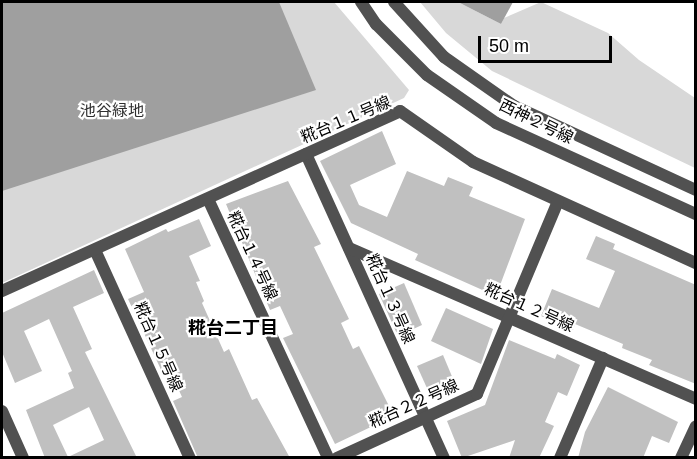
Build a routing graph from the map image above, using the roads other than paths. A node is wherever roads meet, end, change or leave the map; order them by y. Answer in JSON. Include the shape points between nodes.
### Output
{"nodes":[{"id":1,"x":361,"y":2,"type":"edge"},
{"id":2,"x":394,"y":2,"type":"edge"},
{"id":3,"x":306,"y":154,"type":"junction"},
{"id":4,"x":696,"y":190,"type":"edge"},
{"id":5,"x":208,"y":199,"type":"junction"},
{"id":6,"x":558,"y":201,"type":"junction"},
{"id":7,"x":696,"y":214,"type":"edge"},
{"id":8,"x":349,"y":248,"type":"junction"},
{"id":9,"x":95,"y":250,"type":"junction"},
{"id":10,"x":696,"y":263,"type":"edge"},
{"id":11,"x":2,"y":291,"type":"edge"},
{"id":12,"x":508,"y":316,"type":"junction"},
{"id":13,"x":603,"y":358,"type":"junction"},
{"id":14,"x":696,"y":399,"type":"edge"},
{"id":15,"x":2,"y":411,"type":"edge"},
{"id":16,"x":426,"y":417,"type":"junction"},
{"id":17,"x":696,"y":426,"type":"edge"},
{"id":18,"x":23,"y":458,"type":"edge"},
{"id":19,"x":190,"y":458,"type":"edge"},
{"id":20,"x":328,"y":458,"type":"edge"},
{"id":21,"x":337,"y":458,"type":"edge"},
{"id":22,"x":444,"y":458,"type":"edge"},
{"id":23,"x":560,"y":458,"type":"edge"},
{"id":24,"x":681,"y":458,"type":"edge"}],
"edges":[{"from":1,"to":7,"type":"street","name":"西神２号線","via":[[376,24],[427,75],[496,123]]},
{"from":2,"to":4,"type":"street","name":"西神２号線","via":[[444,57],[514,106]]},
{"from":3,"to":5,"type":"street","name":"糀台１１号線"},
{"from":3,"to":6,"type":"street","name":"糀台１１号線","via":[[400,111],[473,162]]},
{"from":3,"to":8,"type":"street","name":"糀台１３号線"},
{"from":5,"to":9,"type":"street","name":"糀台１１号線"},
{"from":5,"to":20,"type":"street","name":"糀台１４号線"},
{"from":6,"to":10,"type":"street","name":"糀台１１号線"},
{"from":6,"to":12,"type":"street","name":"糀台２２号線"},
{"from":8,"to":12,"type":"street","name":"糀台１２号線"},
{"from":8,"to":16,"type":"street","name":"糀台１３号線"},
{"from":9,"to":11,"type":"street","name":"糀台１１号線"},
{"from":9,"to":19,"type":"street","name":"糀台１５号線"},
{"from":12,"to":13,"type":"street","name":"糀台１２号線"},
{"from":12,"to":16,"type":"street","name":"糀台２２号線","via":[[477,394]]},
{"from":13,"to":14,"type":"street","name":"糀台１２号線"},
{"from":13,"to":23,"type":"street"},
{"from":15,"to":18,"type":"street"},
{"from":16,"to":21,"type":"street","name":"糀台２２号線"},
{"from":16,"to":22,"type":"street","name":"糀台１３号線"},
{"from":17,"to":24,"type":"street"}]}
